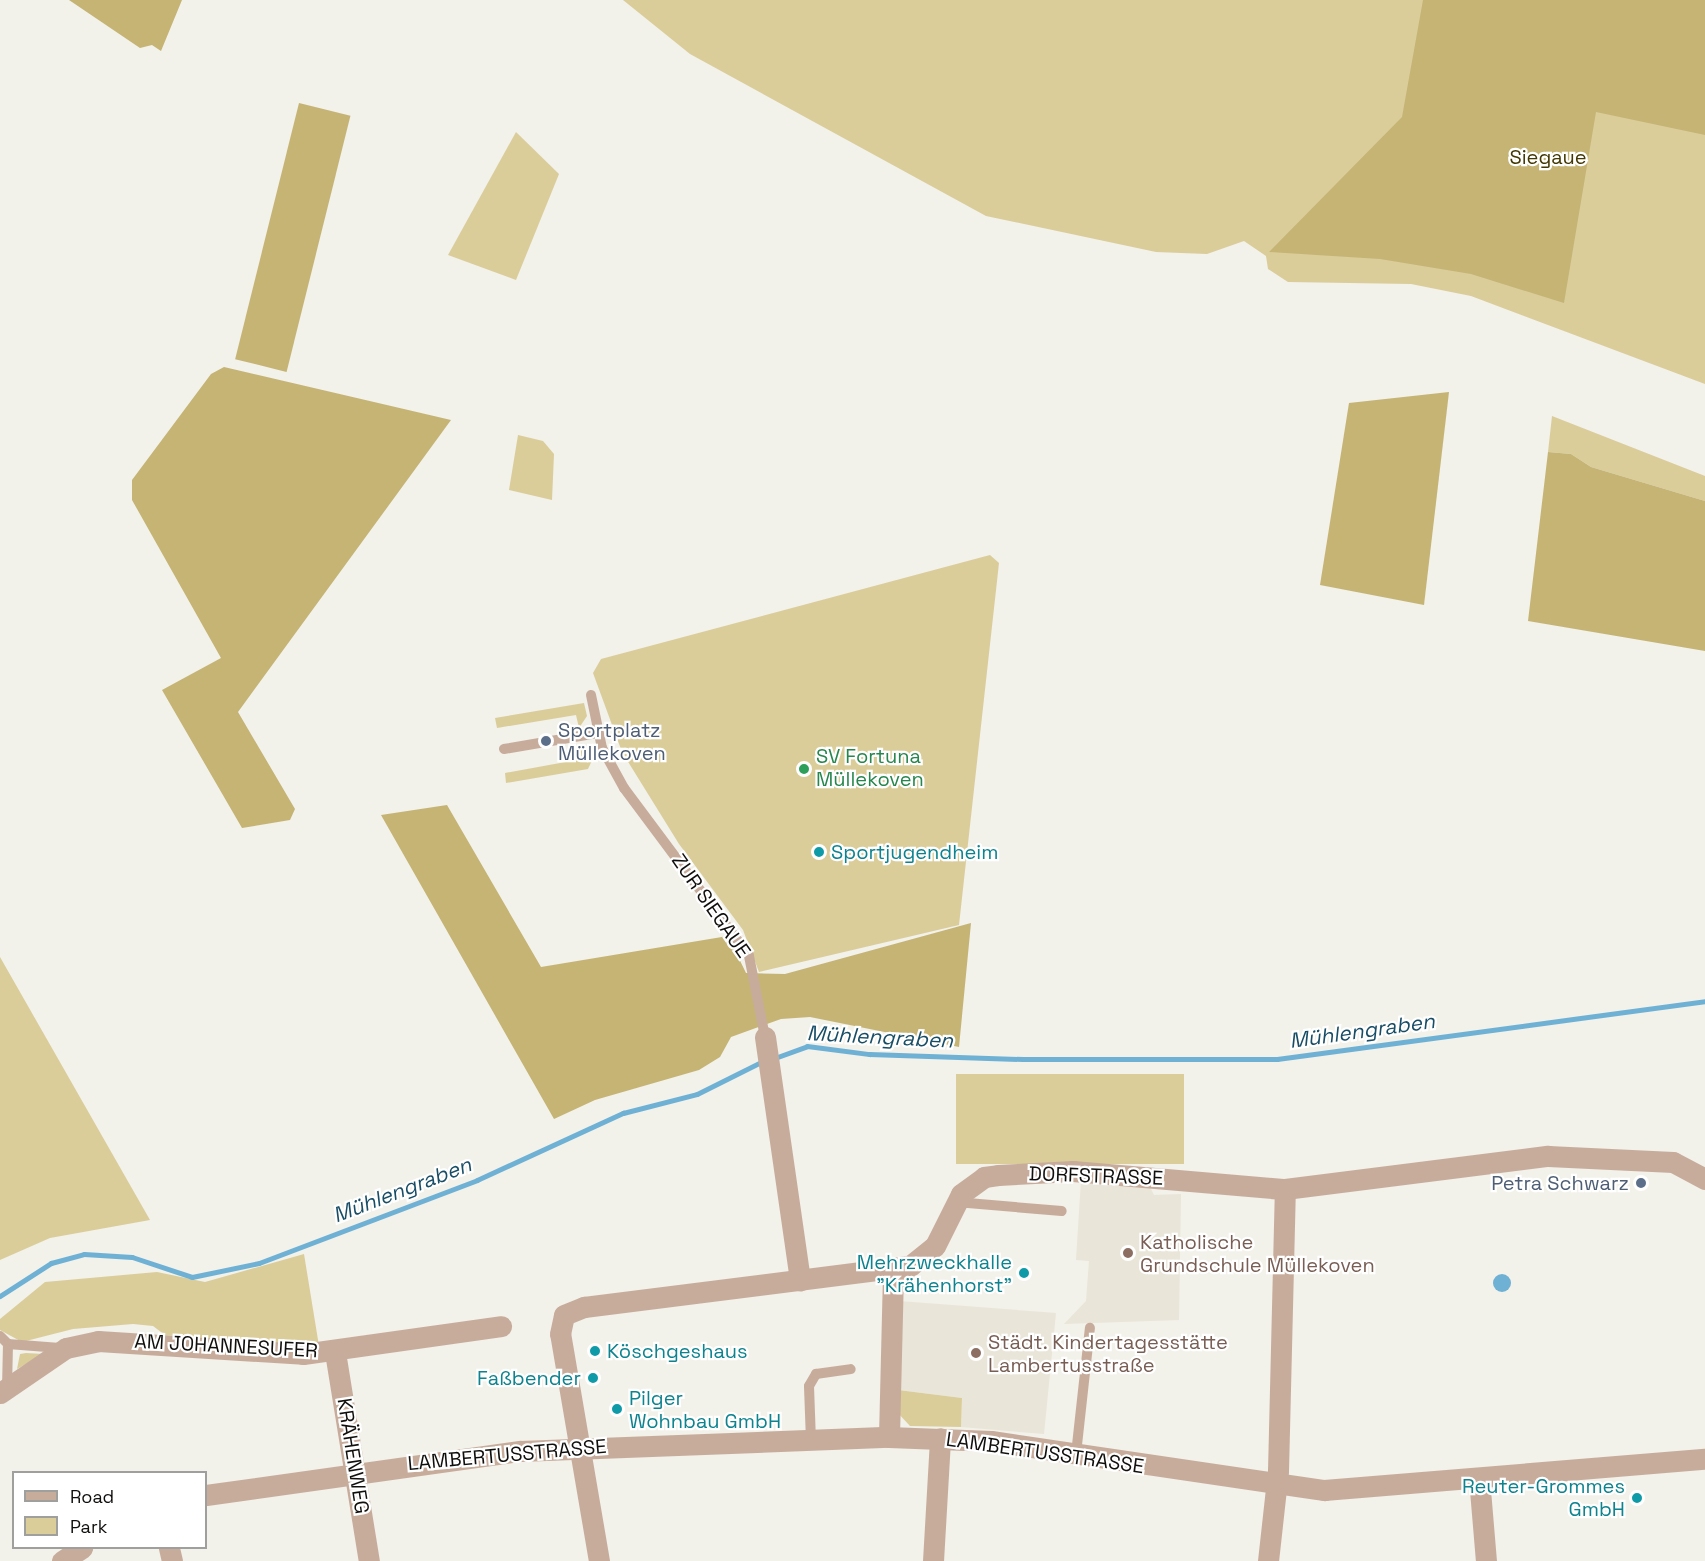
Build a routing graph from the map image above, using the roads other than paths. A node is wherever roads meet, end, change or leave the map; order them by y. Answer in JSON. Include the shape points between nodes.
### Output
{"nodes":[{"id":1,"x":591,"y":695,"type":"dead end"},
{"id":2,"x":598,"y":733,"type":"junction"},
{"id":3,"x":504,"y":749,"type":"dead end"},
{"id":4,"x":765,"y":1036,"type":"joint"},
{"id":5,"x":1705,"y":1179,"type":"edge"},
{"id":6,"x":1285,"y":1189,"type":"junction"},
{"id":7,"x":955,"y":1202,"type":"junction"},
{"id":8,"x":1062,"y":1211,"type":"dead end"},
{"id":9,"x":893,"y":1271,"type":"junction"},
{"id":10,"x":800,"y":1280,"type":"junction"},
{"id":11,"x":501,"y":1326,"type":"dead end"},
{"id":12,"x":1090,"y":1328,"type":"dead end"},
{"id":13,"x":4,"y":1340,"type":"edge"},
{"id":14,"x":66,"y":1348,"type":"junction"},
{"id":15,"x":335,"y":1352,"type":"junction"},
{"id":16,"x":851,"y":1369,"type":"dead end"},
{"id":17,"x":4,"y":1390,"type":"edge"},
{"id":18,"x":889,"y":1437,"type":"junction"},
{"id":19,"x":940,"y":1438,"type":"junction"},
{"id":20,"x":811,"y":1441,"type":"junction"},
{"id":21,"x":581,"y":1446,"type":"junction"},
{"id":22,"x":1076,"y":1454,"type":"junction"},
{"id":23,"x":1705,"y":1459,"type":"edge"},
{"id":24,"x":357,"y":1470,"type":"junction"},
{"id":25,"x":1479,"y":1478,"type":"junction"},
{"id":26,"x":1275,"y":1484,"type":"junction"},
{"id":27,"x":207,"y":1496,"type":"edge"},
{"id":28,"x":80,"y":1549,"type":"edge"},
{"id":29,"x":62,"y":1561,"type":"edge"},
{"id":30,"x":369,"y":1561,"type":"edge"},
{"id":31,"x":599,"y":1561,"type":"edge"},
{"id":32,"x":933,"y":1561,"type":"edge"},
{"id":33,"x":1268,"y":1561,"type":"edge"},
{"id":34,"x":1486,"y":1561,"type":"edge"}],
"edges":[{"from":1,"to":2,"type":"lane","name":"ZUR SIEGAUE"},
{"from":2,"to":3,"type":"lane"},
{"from":2,"to":4,"type":"lane","name":"ZUR SIEGAUE","via":[[624,788],[749,956]]},
{"from":4,"to":10,"type":"street","name":"ZUR SIEGAUE"},
{"from":5,"to":6,"type":"street","name":"DORFSTRASSE","via":[[1673,1162],[1548,1156]]},
{"from":6,"to":7,"type":"street","name":"DORFSTRASSE","via":[[1073,1171],[1015,1173],[984,1177]]},
{"from":6,"to":26,"type":"street"},
{"from":7,"to":8,"type":"lane"},
{"from":7,"to":9,"type":"street","name":"DORFSTRASSE","via":[[935,1246],[916,1263]]},
{"from":9,"to":10,"type":"street","name":"DORFSTRASSE"},
{"from":9,"to":18,"type":"street"},
{"from":10,"to":21,"type":"street","name":"DORFSTRASSE","via":[[584,1307],[564,1315],[560,1334]]},
{"from":11,"to":15,"type":"street","name":"AM JOHANNESUFER"},
{"from":12,"to":22,"type":"lane"},
{"from":13,"to":14,"type":"lane"},
{"from":13,"to":17,"type":"lane"},
{"from":14,"to":15,"type":"street","name":"AM JOHANNESUFER","via":[[125,1340],[272,1353]]},
{"from":14,"to":17,"type":"street","name":"AM JOHANNESUFER"},
{"from":15,"to":24,"type":"street","name":"KRÄHENWEG"},
{"from":16,"to":20,"type":"lane","via":[[816,1374],[809,1386]]},
{"from":18,"to":19,"type":"street","name":"LAMBERTUSSTRASSE"},
{"from":18,"to":20,"type":"street","name":"LAMBERTUSSTRASSE"},
{"from":19,"to":22,"type":"street","name":"LAMBERTUSSTRASSE"},
{"from":19,"to":32,"type":"street"},
{"from":20,"to":21,"type":"street","name":"LAMBERTUSSTRASSE"},
{"from":21,"to":24,"type":"street","name":"LAMBERTUSSTRASSE"},
{"from":21,"to":31,"type":"street","name":"DORFSTRASSE"},
{"from":22,"to":26,"type":"street","name":"LAMBERTUSSTRASSE"},
{"from":23,"to":25,"type":"street","name":"LAMBERTUSSTRASSE"},
{"from":24,"to":27,"type":"street","name":"LAMBERTUSSTRASSE"},
{"from":24,"to":30,"type":"street","name":"KRÄHENWEG"},
{"from":25,"to":26,"type":"street","name":"LAMBERTUSSTRASSE","via":[[1365,1490]]},
{"from":25,"to":34,"type":"street"},
{"from":26,"to":33,"type":"street"},
{"from":28,"to":29,"type":"street"}]}
